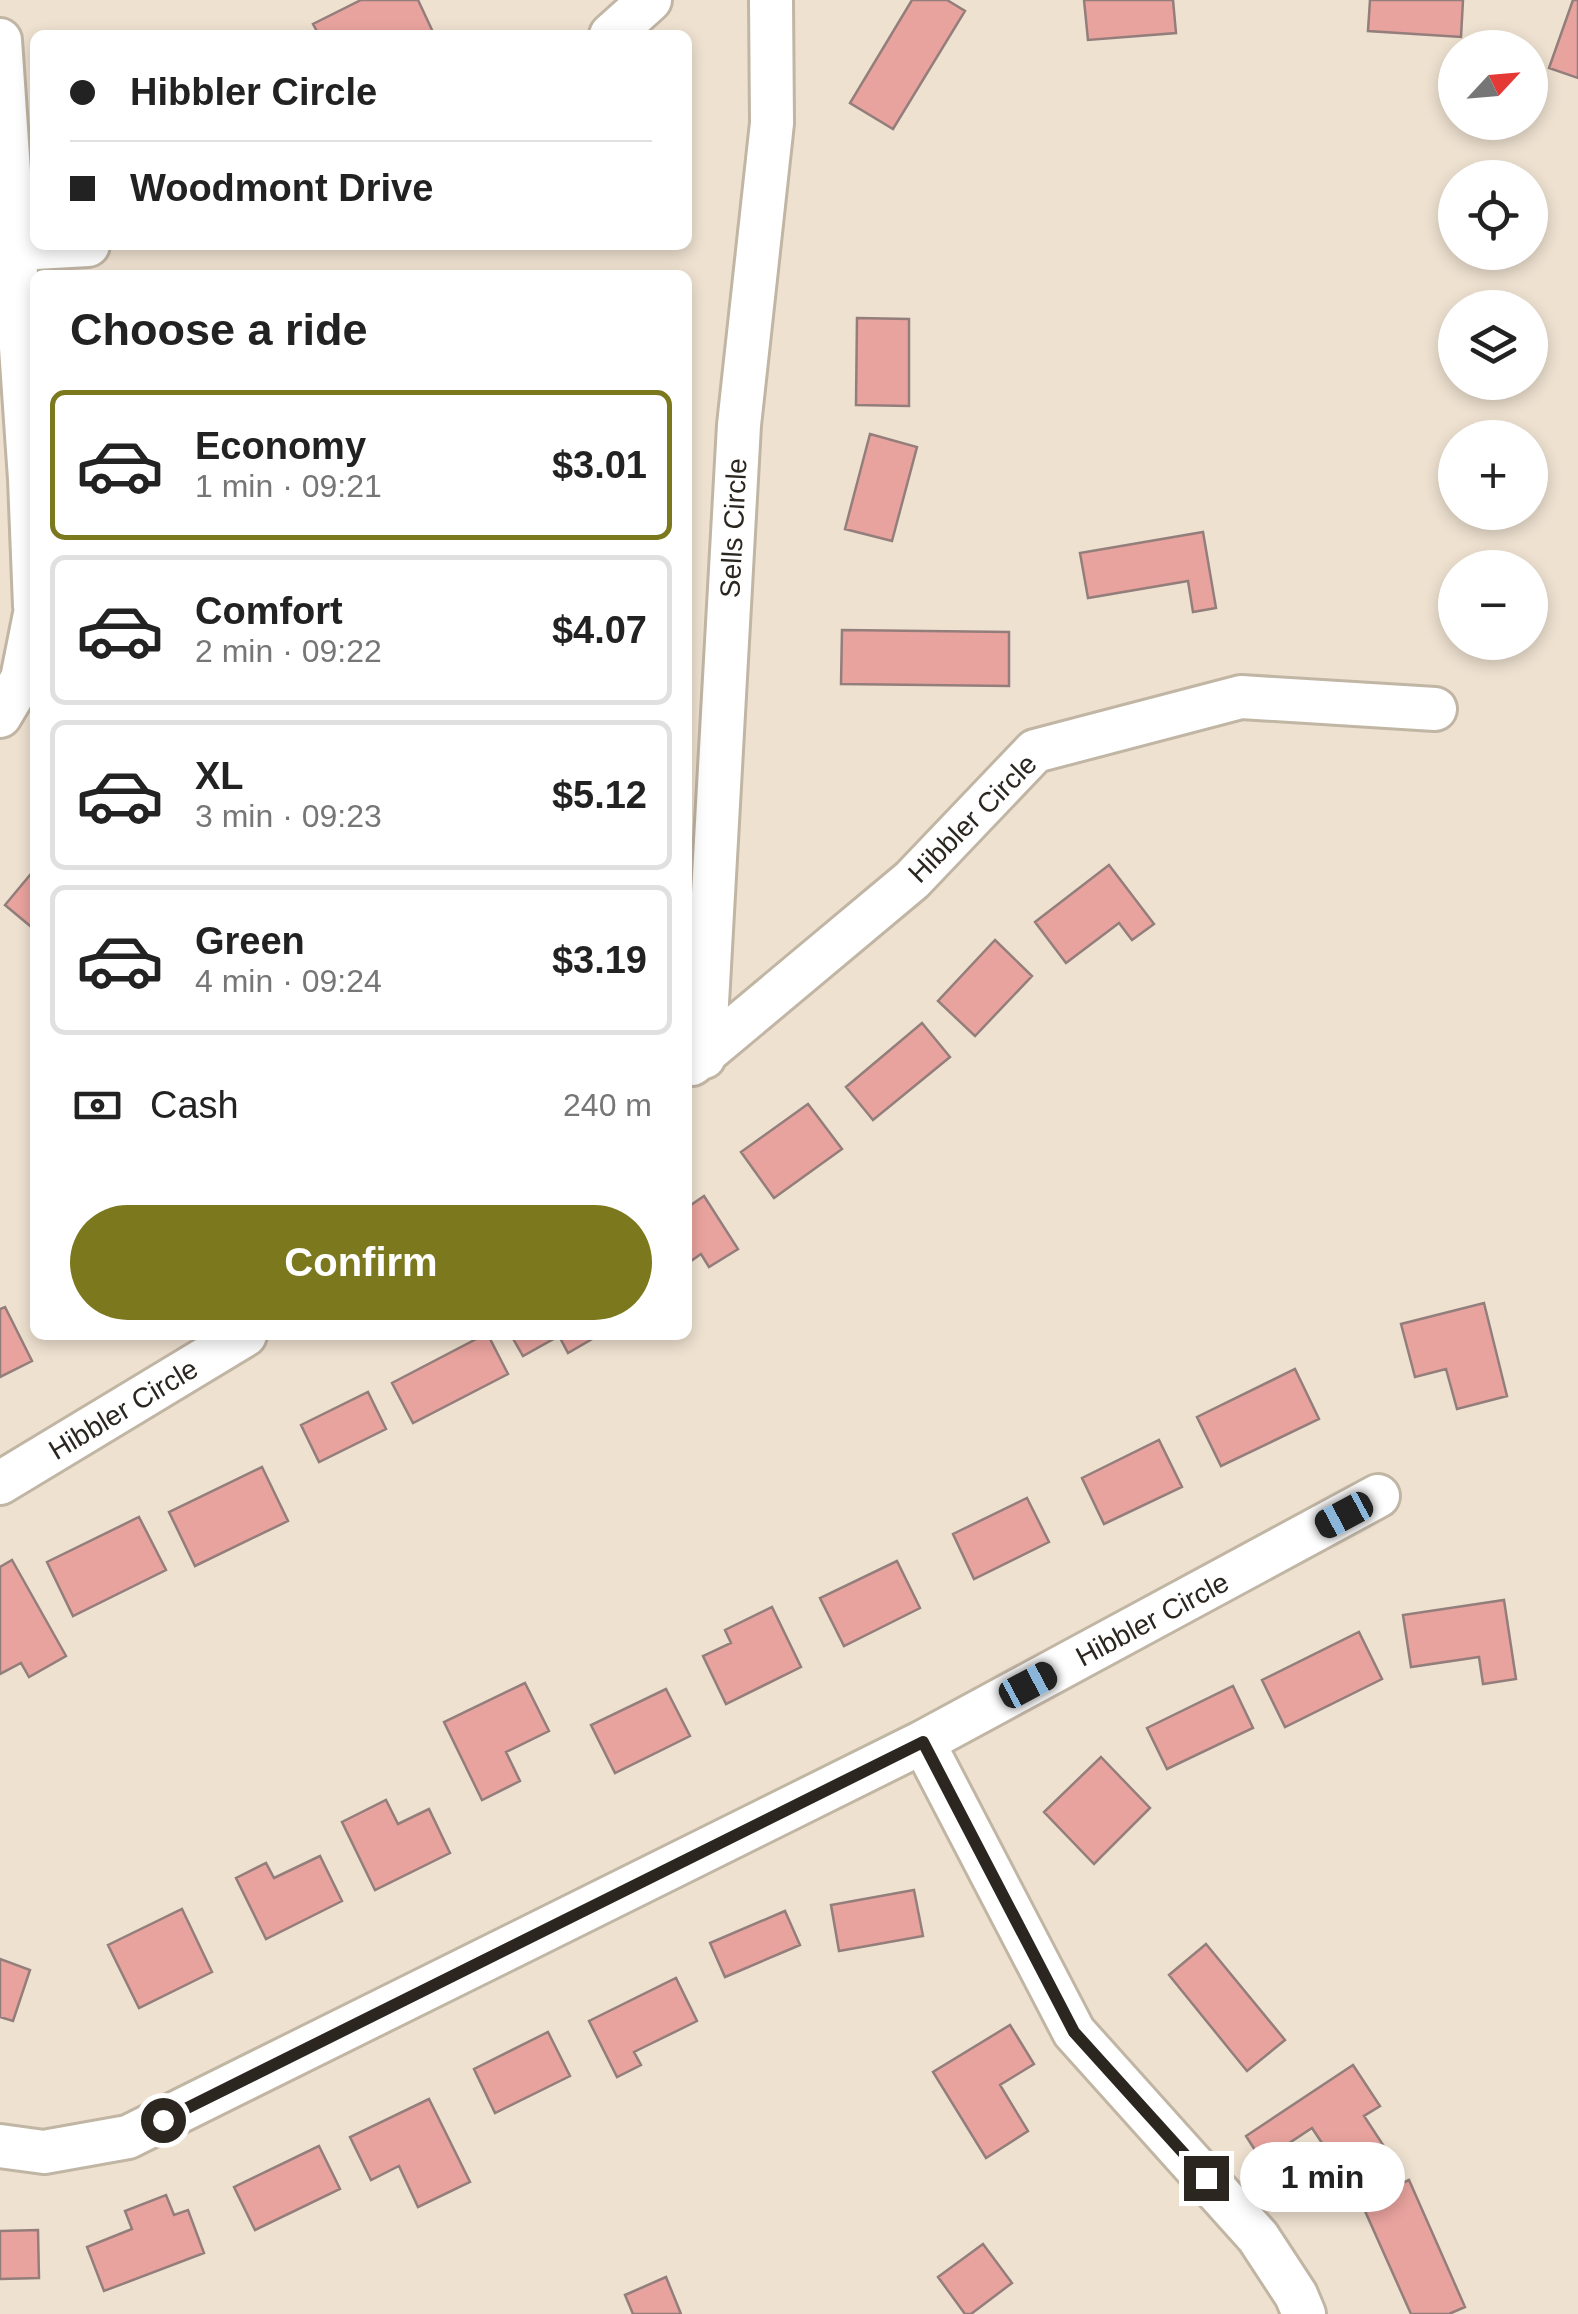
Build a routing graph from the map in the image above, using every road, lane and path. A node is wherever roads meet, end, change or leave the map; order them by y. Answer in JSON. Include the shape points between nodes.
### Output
{"nodes":[{"id":1,"x":650,"y":0,"type":"edge"},
{"id":2,"x":771,"y":0,"type":"edge"},
{"id":3,"x":617,"y":30,"type":"edge"},
{"id":4,"x":0,"y":40,"type":"edge"},
{"id":5,"x":6,"y":250,"type":"edge"},
{"id":6,"x":30,"y":479,"type":"edge"},
{"id":7,"x":30,"y":639,"type":"edge"},
{"id":8,"x":1435,"y":709,"type":"dead end"},
{"id":9,"x":0,"y":716,"type":"edge"},
{"id":10,"x":696,"y":1062,"type":"edge"},
{"id":11,"x":237,"y":1340,"type":"edge"},
{"id":12,"x":0,"y":1484,"type":"edge"},
{"id":13,"x":1378,"y":1496,"type":"dead end"},
{"id":14,"x":923,"y":1742,"type":"junction"},
{"id":15,"x":0,"y":2146,"type":"edge"},
{"id":16,"x":1304,"y":2314,"type":"edge"}],
"edges":[{"from":1,"to":3,"type":"street"},
{"from":2,"to":10,"type":"street","name":"Sells Circle","via":[[772,123],[739,425]]},
{"from":4,"to":5,"type":"street"},
{"from":5,"to":6,"type":"street"},
{"from":7,"to":9,"type":"street","via":[[22,679]]},
{"from":8,"to":10,"type":"street","name":"Hibbler Circle","via":[[1241,696],[1035,751],[912,880]]},
{"from":11,"to":12,"type":"street","name":"Hibbler Circle"},
{"from":13,"to":14,"type":"street","name":"Hibbler Circle"},
{"from":14,"to":15,"type":"street","name":"Hibbler Circle","via":[[128,2137],[44,2152]]},
{"from":14,"to":16,"type":"street","via":[[1074,2032],[1258,2237]]}]}
